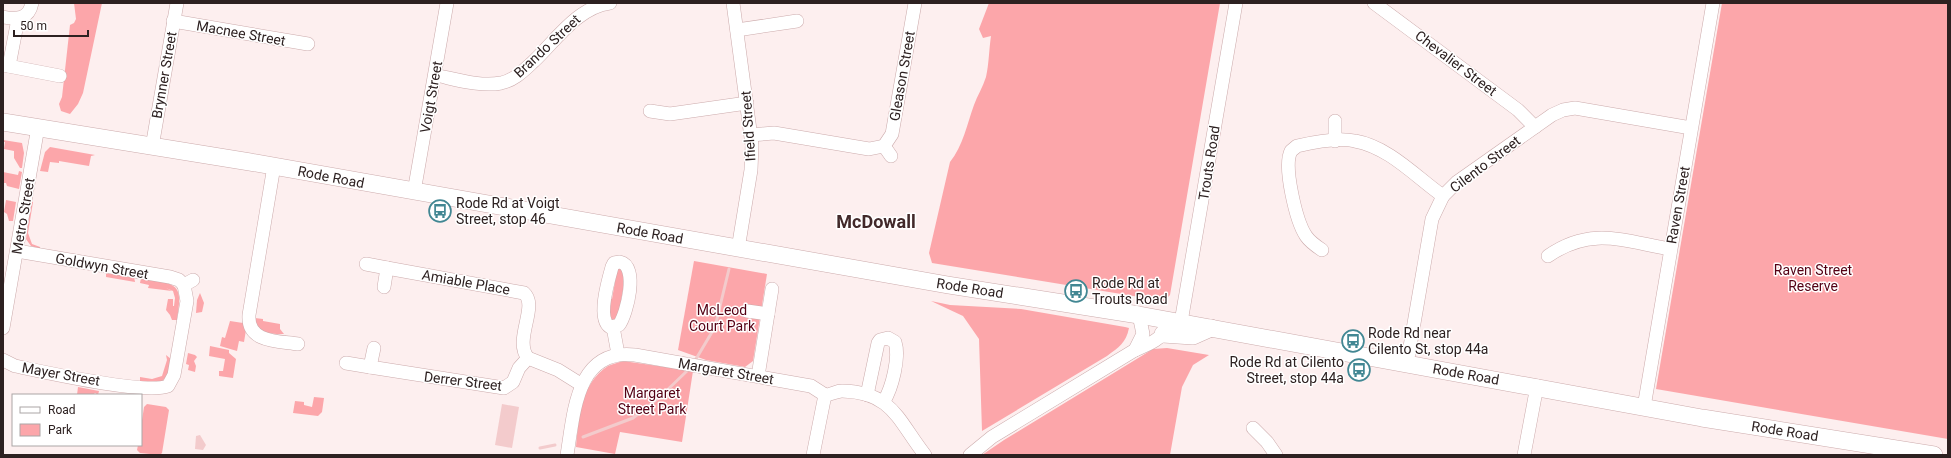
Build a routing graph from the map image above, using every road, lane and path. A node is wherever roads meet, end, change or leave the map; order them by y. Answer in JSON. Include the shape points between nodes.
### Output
{"nodes":[{"id":1,"x":32,"y":3,"type":"edge"},
{"id":2,"x":177,"y":3,"type":"edge"},
{"id":3,"x":447,"y":3,"type":"edge"},
{"id":4,"x":610,"y":3,"type":"edge"},
{"id":5,"x":733,"y":3,"type":"edge"},
{"id":6,"x":915,"y":3,"type":"edge"},
{"id":7,"x":1236,"y":3,"type":"edge"},
{"id":8,"x":1374,"y":3,"type":"edge"},
{"id":9,"x":1713,"y":3,"type":"edge"},
{"id":10,"x":3,"y":17,"type":"edge"},
{"id":11,"x":18,"y":19,"type":"junction"},
{"id":12,"x":173,"y":21,"type":"junction"},
{"id":13,"x":797,"y":21,"type":"dead end"},
{"id":14,"x":737,"y":30,"type":"junction"},
{"id":15,"x":308,"y":44,"type":"dead end"},
{"id":16,"x":6,"y":66,"type":"edge"},
{"id":17,"x":435,"y":75,"type":"junction"},
{"id":18,"x":60,"y":76,"type":"dead end"},
{"id":19,"x":747,"y":103,"type":"junction"},
{"id":20,"x":650,"y":111,"type":"dead end"},
{"id":21,"x":4,"y":121,"type":"edge"},
{"id":22,"x":1335,"y":121,"type":"dead end"},
{"id":23,"x":38,"y":127,"type":"junction"},
{"id":24,"x":1535,"y":127,"type":"junction"},
{"id":25,"x":1691,"y":128,"type":"junction"},
{"id":26,"x":751,"y":135,"type":"junction"},
{"id":27,"x":1335,"y":141,"type":"junction"},
{"id":28,"x":152,"y":147,"type":"junction"},
{"id":29,"x":274,"y":166,"type":"junction"},
{"id":30,"x":414,"y":192,"type":"junction"},
{"id":31,"x":1443,"y":196,"type":"junction"},
{"id":32,"x":738,"y":249,"type":"junction"},
{"id":33,"x":1670,"y":249,"type":"junction"},
{"id":34,"x":1322,"y":250,"type":"dead end"},
{"id":35,"x":17,"y":252,"type":"junction"},
{"id":36,"x":1548,"y":256,"type":"dead end"},
{"id":37,"x":366,"y":264,"type":"dead end"},
{"id":38,"x":387,"y":268,"type":"junction"},
{"id":39,"x":384,"y":287,"type":"dead end"},
{"id":40,"x":772,"y":289,"type":"dead end"},
{"id":41,"x":747,"y":311,"type":"dead end"},
{"id":42,"x":768,"y":314,"type":"junction"},
{"id":43,"x":1139,"y":315,"type":"junction"},
{"id":44,"x":1172,"y":326,"type":"junction"},
{"id":45,"x":613,"y":327,"type":"dead end"},
{"id":46,"x":3,"y":328,"type":"edge"},
{"id":47,"x":298,"y":344,"type":"dead end"},
{"id":48,"x":374,"y":348,"type":"dead end"},
{"id":49,"x":1135,"y":350,"type":"junction"},
{"id":50,"x":618,"y":354,"type":"junction"},
{"id":51,"x":528,"y":358,"type":"junction"},
{"id":52,"x":3,"y":360,"type":"edge"},
{"id":53,"x":346,"y":363,"type":"dead end"},
{"id":54,"x":1407,"y":364,"type":"junction"},
{"id":55,"x":370,"y":367,"type":"junction"},
{"id":56,"x":758,"y":376,"type":"junction"},
{"id":57,"x":582,"y":385,"type":"junction"},
{"id":58,"x":168,"y":386,"type":"joint"},
{"id":59,"x":1537,"y":386,"type":"junction"},
{"id":60,"x":825,"y":395,"type":"junction"},
{"id":61,"x":867,"y":395,"type":"junction"},
{"id":62,"x":884,"y":401,"type":"junction"},
{"id":63,"x":1644,"y":407,"type":"junction"},
{"id":64,"x":1253,"y":428,"type":"dead end"},
{"id":65,"x":566,"y":455,"type":"edge"},
{"id":66,"x":813,"y":455,"type":"edge"},
{"id":67,"x":925,"y":455,"type":"edge"},
{"id":68,"x":970,"y":455,"type":"edge"},
{"id":69,"x":1276,"y":455,"type":"edge"},
{"id":70,"x":1524,"y":455,"type":"edge"},
{"id":71,"x":1934,"y":455,"type":"edge"}],
"edges":[{"from":1,"to":11,"type":"street","via":[[27,15]]},
{"from":2,"to":12,"type":"street","name":"Brynner Street"},
{"from":3,"to":17,"type":"street","name":"Voigt Street"},
{"from":4,"to":17,"type":"street","name":"Brando Street","via":[[598,5],[584,12],[524,70],[509,80],[490,84]]},
{"from":5,"to":14,"type":"street","name":"Ifield Street"},
{"from":6,"to":26,"type":"street","name":"Gleason Street","via":[[887,151],[774,134]]},
{"from":7,"to":44,"type":"street","name":"Trouts Road"},
{"from":8,"to":24,"type":"street","name":"Chevalier Street","via":[[1518,110]]},
{"from":9,"to":25,"type":"street","name":"Raven Street"},
{"from":10,"to":11,"type":"street"},
{"from":11,"to":16,"type":"street"},
{"from":12,"to":15,"type":"street","name":"Macnee Street"},
{"from":12,"to":28,"type":"street","name":"Brynner Street"},
{"from":13,"to":14,"type":"street"},
{"from":14,"to":19,"type":"street","name":"Ifield Street"},
{"from":16,"to":18,"type":"street"},
{"from":17,"to":30,"type":"street","name":"Voigt Street"},
{"from":19,"to":20,"type":"street","via":[[670,114]]},
{"from":19,"to":26,"type":"street","name":"Ifield Street"},
{"from":21,"to":23,"type":"main road","name":"Rode Road"},
{"from":22,"to":27,"type":"street"},
{"from":23,"to":28,"type":"main road","name":"Rode Road"},
{"from":23,"to":35,"type":"street","name":"Metro Street"},
{"from":24,"to":25,"type":"street","name":"Cilento Street","via":[[1556,112],[1576,108]]},
{"from":24,"to":31,"type":"street","name":"Cilento Street","via":[[1457,182]]},
{"from":25,"to":33,"type":"street","name":"Raven Street"},
{"from":26,"to":32,"type":"street","name":"Ifield Street","via":[[751,170]]},
{"from":27,"to":31,"type":"street","via":[[1355,140],[1373,146]]},
{"from":27,"to":34,"type":"street","via":[[1297,146],[1288,158],[1293,202],[1301,227],[1311,242]]},
{"from":28,"to":29,"type":"main road","name":"Rode Road"},
{"from":29,"to":30,"type":"main road","name":"Rode Road"},
{"from":29,"to":47,"type":"street","via":[[249,324],[252,332],[259,337]]},
{"from":30,"to":32,"type":"main road","name":"Rode Road"},
{"from":31,"to":54,"type":"street","name":"Cilento Street","via":[[1432,219]]},
{"from":32,"to":43,"type":"main road","name":"Rode Road","via":[[962,288]]},
{"from":33,"to":36,"type":"street","via":[[1590,237],[1573,241]]},
{"from":33,"to":63,"type":"street","name":"Raven Street"},
{"from":35,"to":46,"type":"street","name":"Metro Street"},
{"from":35,"to":58,"type":"street","name":"Goldwyn Street","via":[[189,282],[174,375]]},
{"from":37,"to":38,"type":"street","name":"Amiable Place"},
{"from":38,"to":39,"type":"street"},
{"from":38,"to":51,"type":"street","name":"Amiable Place","via":[[524,293],[528,298],[528,305],[523,345]]},
{"from":40,"to":42,"type":"street"},
{"from":41,"to":42,"type":"street"},
{"from":42,"to":56,"type":"street"},
{"from":43,"to":44,"type":"main road","name":"Rode Road"},
{"from":43,"to":49,"type":"street","via":[[1143,334]]},
{"from":44,"to":49,"type":"street","via":[[1147,345]]},
{"from":44,"to":54,"type":"main road","name":"Rode Road","via":[[1193,336],[1210,328]]},
{"from":45,"to":50,"type":"street"},
{"from":48,"to":55,"type":"street"},
{"from":49,"to":68,"type":"street","via":[[992,438]]},
{"from":50,"to":56,"type":"street","name":"Margaret Street"},
{"from":50,"to":57,"type":"street","name":"Margaret Street","via":[[600,362]]},
{"from":51,"to":55,"type":"street","name":"Derrer Street","via":[[519,368],[513,382],[507,387],[500,388]]},
{"from":51,"to":57,"type":"street","via":[[558,370]]},
{"from":52,"to":58,"type":"street","name":"Mayer Street","via":[[15,366],[131,387]]},
{"from":53,"to":55,"type":"street","name":"Derrer Street"},
{"from":54,"to":59,"type":"main road","name":"Rode Road"},
{"from":56,"to":60,"type":"street","name":"Margaret Street","via":[[811,386]]},
{"from":57,"to":65,"type":"street","name":"Margaret Street","via":[[575,404]]},
{"from":59,"to":63,"type":"main road","name":"Rode Road"},
{"from":59,"to":70,"type":"street"},
{"from":60,"to":61,"type":"street","via":[[843,391]]},
{"from":60,"to":66,"type":"street"},
{"from":61,"to":62,"type":"street"},
{"from":61,"to":62,"type":"street","via":[[878,343],[888,338],[895,342],[897,351],[891,386]]},
{"from":62,"to":67,"type":"street","via":[[895,412]]},
{"from":63,"to":71,"type":"main road","name":"Rode Road"},
{"from":64,"to":69,"type":"street"}]}
